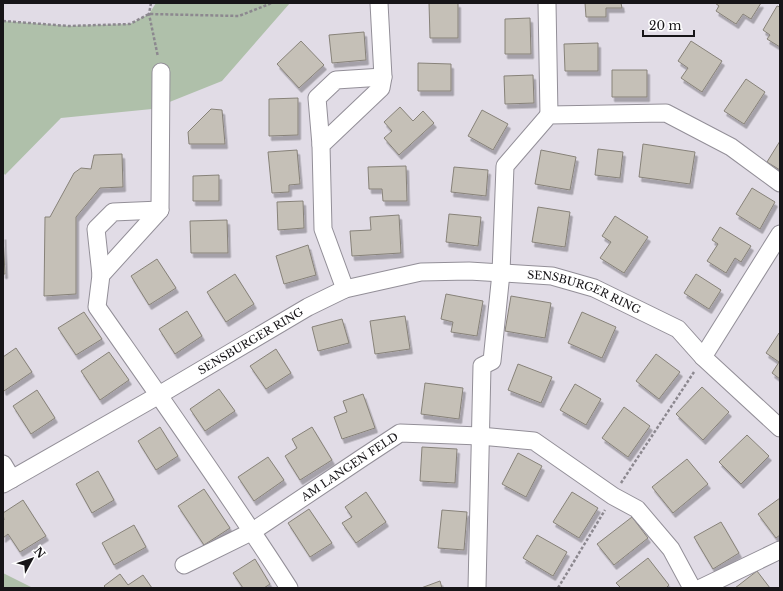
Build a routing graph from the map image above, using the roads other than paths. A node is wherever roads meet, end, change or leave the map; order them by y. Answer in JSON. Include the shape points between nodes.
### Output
{"nodes":[{"id":1,"x":379,"y":3,"type":"edge"},
{"id":2,"x":547,"y":3,"type":"edge"},
{"id":3,"x":161,"y":72,"type":"road end"},
{"id":4,"x":383,"y":77,"type":"junction"},
{"id":5,"x":549,"y":115,"type":"junction"},
{"id":6,"x":321,"y":145,"type":"junction"},
{"id":7,"x":780,"y":183,"type":"edge"},
{"id":8,"x":160,"y":210,"type":"junction"},
{"id":9,"x":780,"y":234,"type":"edge"},
{"id":10,"x":501,"y":273,"type":"junction"},
{"id":11,"x":101,"y":275,"type":"junction"},
{"id":12,"x":344,"y":289,"type":"junction"},
{"id":13,"x":703,"y":357,"type":"junction"},
{"id":14,"x":159,"y":395,"type":"junction"},
{"id":15,"x":780,"y":428,"type":"edge"},
{"id":16,"x":480,"y":436,"type":"junction"},
{"id":17,"x":3,"y":464,"type":"edge"},
{"id":18,"x":8,"y":481,"type":"edge"},
{"id":19,"x":253,"y":531,"type":"junction"},
{"id":20,"x":780,"y":550,"type":"edge"},
{"id":21,"x":184,"y":564,"type":"dead end"},
{"id":22,"x":289,"y":588,"type":"edge"},
{"id":23,"x":477,"y":588,"type":"edge"},
{"id":24,"x":692,"y":588,"type":"edge"},
{"id":25,"x":701,"y":588,"type":"edge"}],
"edges":[{"from":1,"to":4,"type":"street"},
{"from":2,"to":5,"type":"street"},
{"from":3,"to":8,"type":"street"},
{"from":4,"to":6,"type":"street","via":[[381,88]]},
{"from":4,"to":6,"type":"street","via":[[336,80],[317,98]]},
{"from":5,"to":7,"type":"street","via":[[666,113],[731,148]]},
{"from":5,"to":10,"type":"street","via":[[505,166]]},
{"from":6,"to":12,"type":"street","via":[[323,229]]},
{"from":8,"to":11,"type":"street"},
{"from":8,"to":11,"type":"street","via":[[113,212],[96,229]]},
{"from":9,"to":13,"type":"street"},
{"from":10,"to":12,"type":"street","name":"SENSBURGER RING","via":[[421,272]]},
{"from":10,"to":13,"type":"street","name":"SENSBURGER RING","via":[[552,276],[594,288],[678,329]]},
{"from":10,"to":16,"type":"street","via":[[492,361],[482,366]]},
{"from":11,"to":14,"type":"street","via":[[97,307]]},
{"from":12,"to":14,"type":"street","name":"SENSBURGER RING","via":[[308,307]]},
{"from":13,"to":15,"type":"street","name":"SENSBURGER RING"},
{"from":14,"to":18,"type":"street","name":"SENSBURGER RING"},
{"from":14,"to":19,"type":"street"},
{"from":16,"to":19,"type":"street","name":"AM LANGEN FELD","via":[[400,433]]},
{"from":16,"to":23,"type":"street"},
{"from":16,"to":24,"type":"street","name":"AM LANGEN FELD","via":[[534,440],[637,510],[671,549]]},
{"from":17,"to":18,"type":"street","name":"SENSBURGER RING"},
{"from":19,"to":21,"type":"street","name":"AM LANGEN FELD"},
{"from":19,"to":22,"type":"street"},
{"from":20,"to":25,"type":"street"}]}
